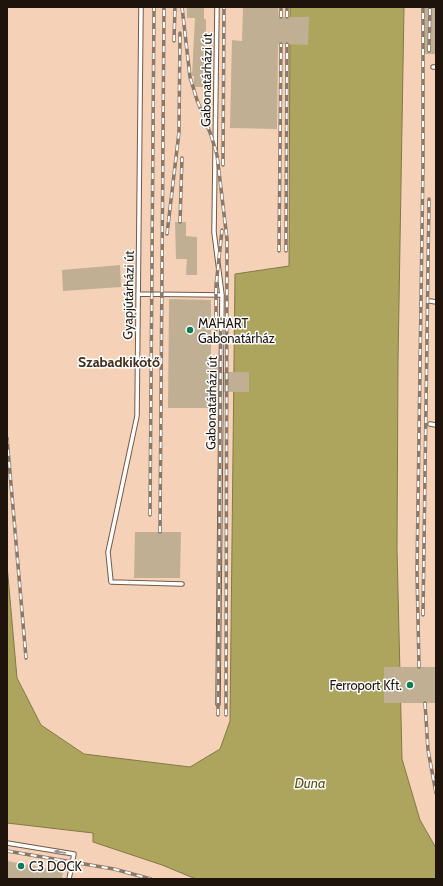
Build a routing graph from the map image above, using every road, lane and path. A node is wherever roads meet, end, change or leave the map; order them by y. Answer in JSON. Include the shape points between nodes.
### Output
{"nodes":[{"id":1,"x":140,"y":7,"type":"edge"},
{"id":2,"x":217,"y":7,"type":"edge"},
{"id":3,"x":138,"y":294,"type":"junction"},
{"id":4,"x":222,"y":295,"type":"junction"},
{"id":5,"x":430,"y":301,"type":"dead end"},
{"id":6,"x":436,"y":302,"type":"edge"},
{"id":7,"x":430,"y":424,"type":"dead end"},
{"id":8,"x":436,"y":425,"type":"edge"},
{"id":9,"x":182,"y":584,"type":"dead end"},
{"id":10,"x":218,"y":704,"type":"dead end"},
{"id":11,"x":7,"y":843,"type":"edge"},
{"id":12,"x":69,"y":879,"type":"edge"}],
"edges":[{"from":1,"to":3,"type":"lane","name":"Gyapjútárházi út"},
{"from":2,"to":4,"type":"lane","name":"Gabonatárházi út","via":[[214,232]]},
{"from":3,"to":4,"type":"lane"},
{"from":3,"to":9,"type":"lane","name":"Gyapjútárházi út","via":[[136,416],[108,552],[111,582]]},
{"from":4,"to":10,"type":"lane","name":"Gabonatárházi út"},
{"from":5,"to":6,"type":"lane"},
{"from":7,"to":8,"type":"lane"},
{"from":12,"to":11,"type":"lane","one_way":true,"via":[[74,854]]}]}
